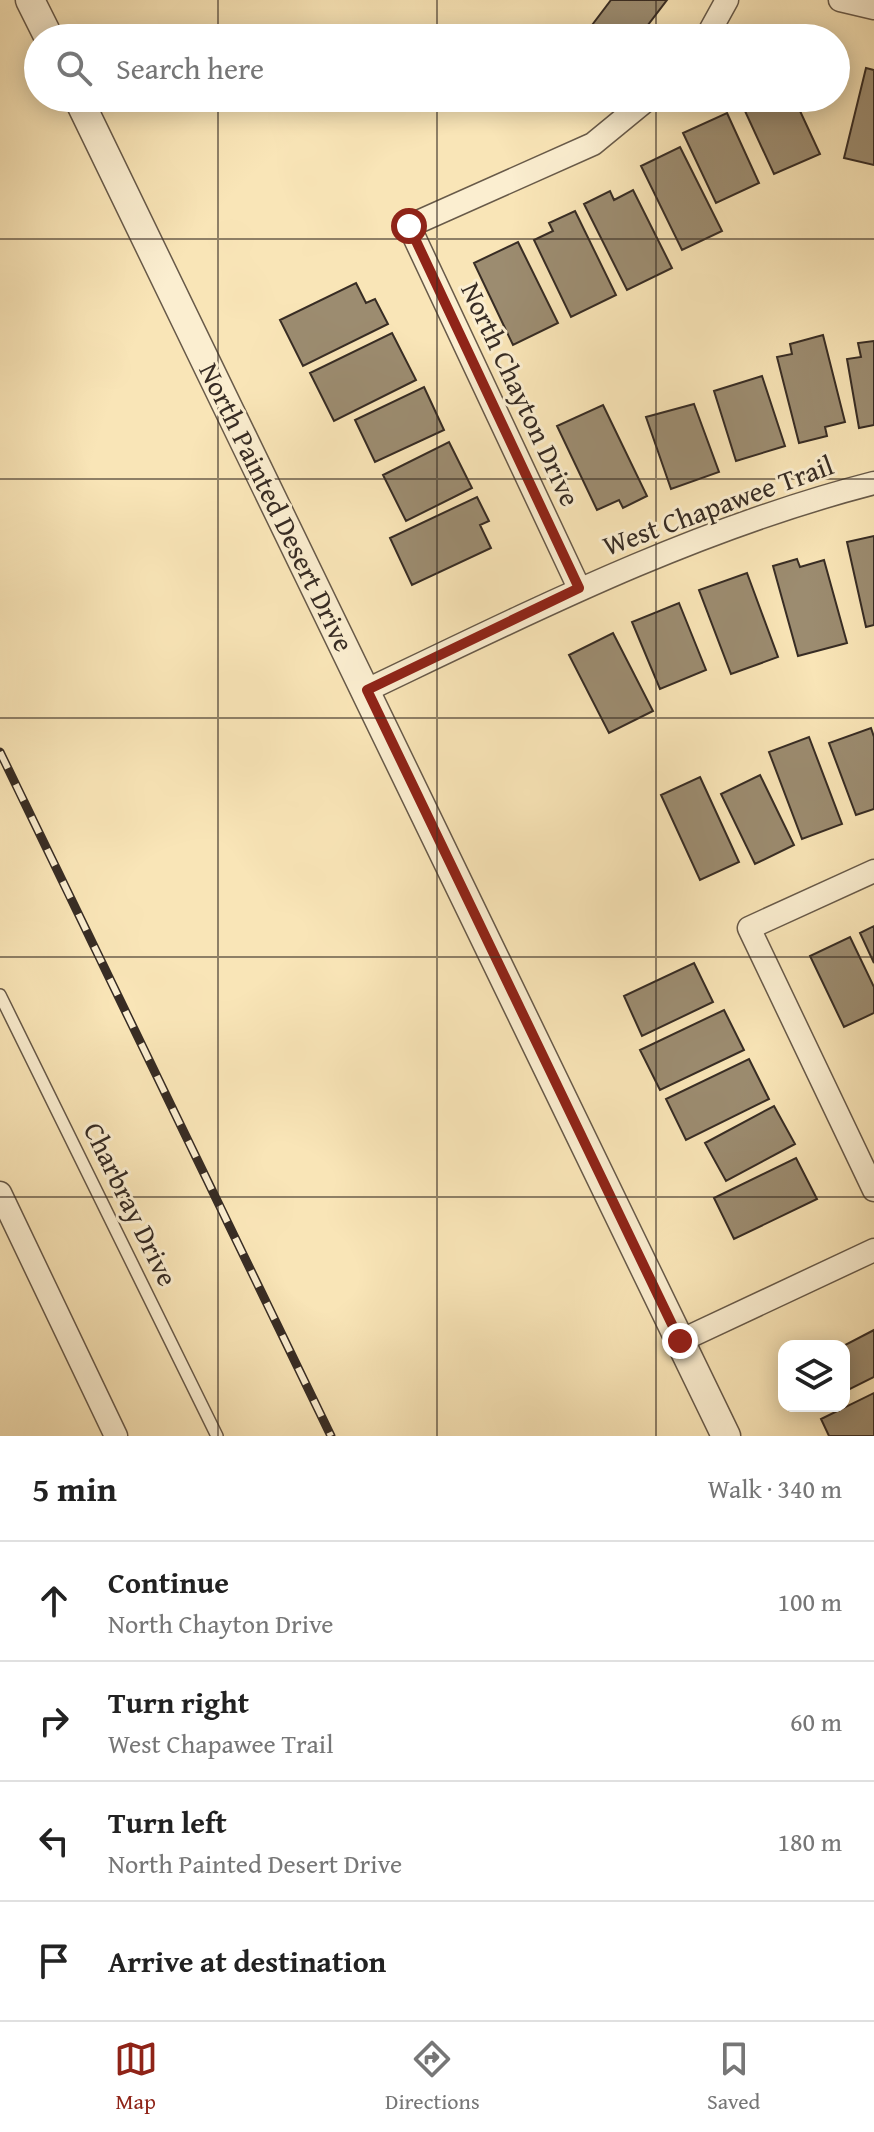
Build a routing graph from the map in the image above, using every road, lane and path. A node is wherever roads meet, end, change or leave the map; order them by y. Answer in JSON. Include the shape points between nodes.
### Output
{"nodes":[{"id":1,"x":30,"y":0,"type":"edge"},
{"id":2,"x":727,"y":0,"type":"edge"},
{"id":3,"x":840,"y":0,"type":"edge"},
{"id":4,"x":874,"y":8,"type":"edge"},
{"id":5,"x":42,"y":24,"type":"edge"},
{"id":6,"x":714,"y":24,"type":"edge"},
{"id":7,"x":85,"y":112,"type":"edge"},
{"id":8,"x":632,"y":112,"type":"edge"},
{"id":9,"x":874,"y":483,"type":"edge"},
{"id":10,"x":579,"y":588,"type":"junction"},
{"id":11,"x":367,"y":690,"type":"junction"},
{"id":12,"x":874,"y":871,"type":"edge"},
{"id":13,"x":0,"y":995,"type":"edge"},
{"id":14,"x":874,"y":1190,"type":"edge"},
{"id":15,"x":0,"y":1193,"type":"edge"},
{"id":16,"x":874,"y":1250,"type":"edge"},
{"id":17,"x":680,"y":1341,"type":"junction"},
{"id":18,"x":116,"y":1436,"type":"edge"},
{"id":19,"x":217,"y":1436,"type":"edge"},
{"id":20,"x":726,"y":1436,"type":"edge"}],
"edges":[{"from":1,"to":5,"type":"street"},
{"from":2,"to":6,"type":"street"},
{"from":3,"to":4,"type":"street"},
{"from":7,"to":11,"type":"street","name":"North Painted Desert Drive"},
{"from":8,"to":10,"type":"street","name":"North Chayton Drive","via":[[593,144],[409,226]]},
{"from":9,"to":10,"type":"street","name":"West Chapawee Trail","via":[[722,529]]},
{"from":10,"to":11,"type":"street","name":"West Chapawee Trail"},
{"from":11,"to":17,"type":"street","name":"North Painted Desert Drive"},
{"from":12,"to":14,"type":"street","via":[[749,928]]},
{"from":13,"to":19,"type":"lane","name":"Charbray Drive"},
{"from":15,"to":18,"type":"street"},
{"from":16,"to":17,"type":"street"},
{"from":17,"to":20,"type":"street","name":"North Painted Desert Drive"}]}
